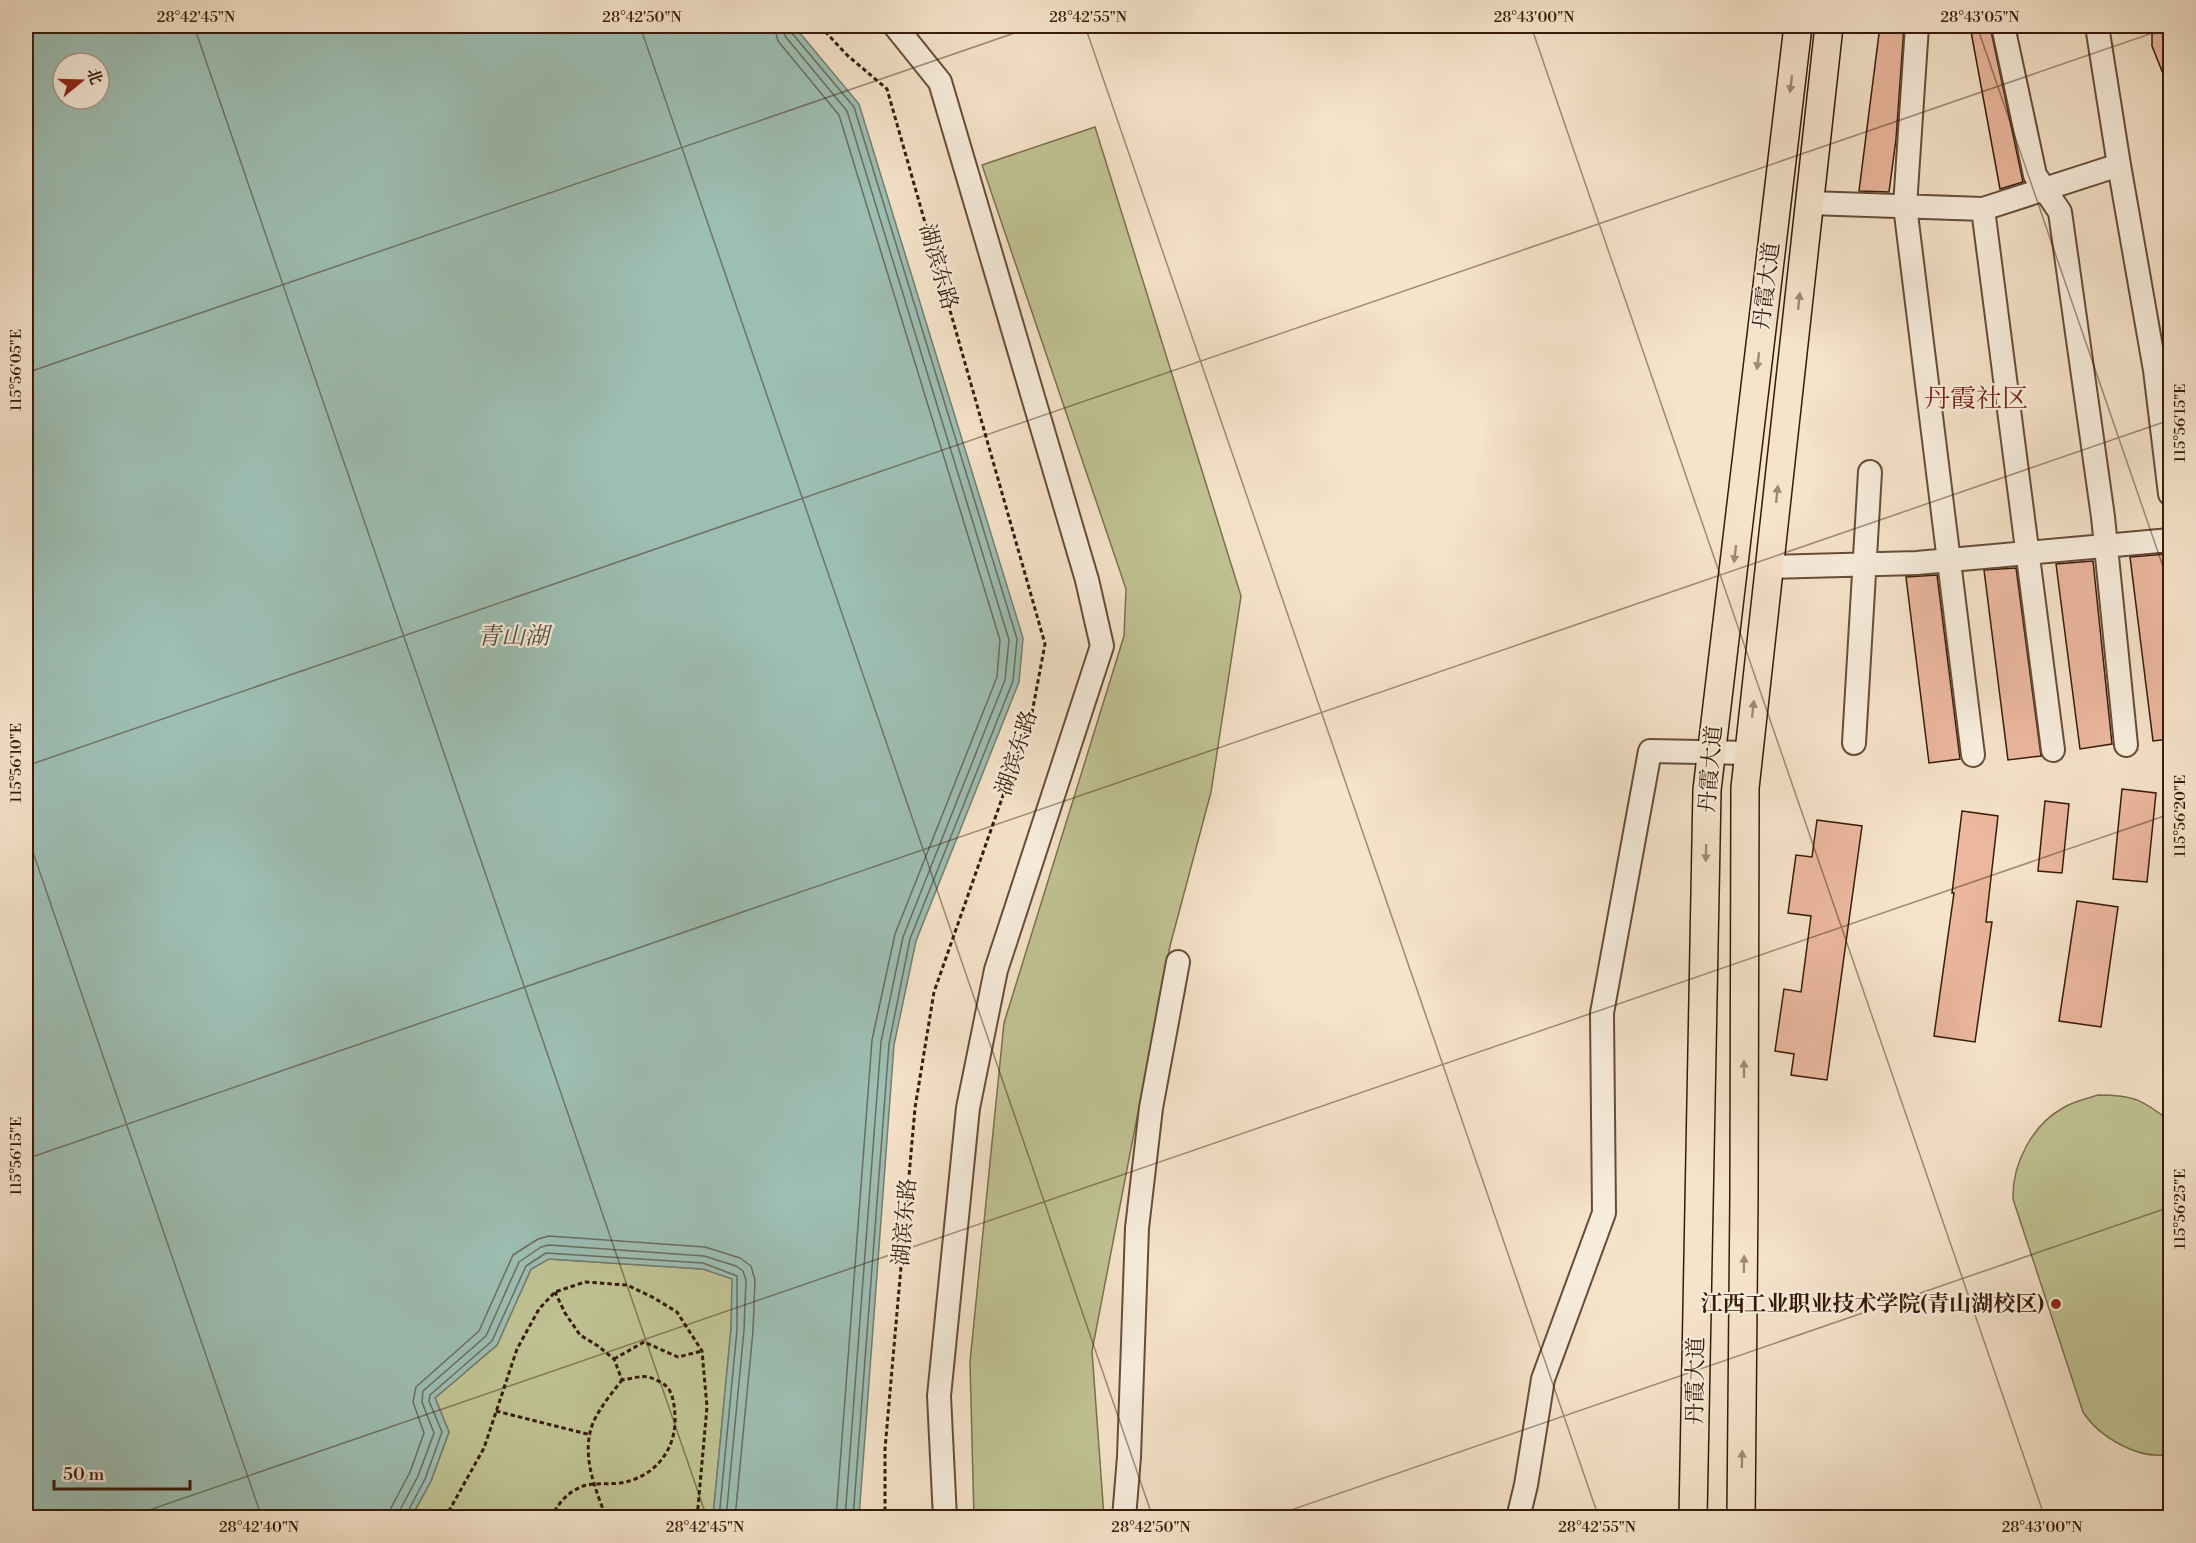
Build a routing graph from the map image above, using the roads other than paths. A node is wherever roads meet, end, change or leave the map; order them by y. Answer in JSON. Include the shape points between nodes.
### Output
{"nodes":[{"id":1,"x":895,"y":26,"type":"edge"},
{"id":2,"x":1798,"y":26,"type":"edge"},
{"id":3,"x":1829,"y":26,"type":"edge"},
{"id":4,"x":1917,"y":26,"type":"edge"},
{"id":5,"x":2003,"y":26,"type":"edge"},
{"id":6,"x":2097,"y":26,"type":"edge"},
{"id":7,"x":2119,"y":165,"type":"junction"},
{"id":8,"x":2045,"y":190,"type":"junction"},
{"id":9,"x":1810,"y":202,"type":"junction"},
{"id":10,"x":1905,"y":206,"type":"junction"},
{"id":11,"x":1983,"y":209,"type":"junction"},
{"id":12,"x":1870,"y":472,"type":"dead end"},
{"id":13,"x":2170,"y":494,"type":"edge"},
{"id":14,"x":2170,"y":540,"type":"edge"},
{"id":15,"x":2106,"y":546,"type":"junction"},
{"id":16,"x":2028,"y":553,"type":"junction"},
{"id":17,"x":1949,"y":560,"type":"junction"},
{"id":18,"x":1865,"y":565,"type":"junction"},
{"id":19,"x":1769,"y":567,"type":"junction"},
{"id":20,"x":1854,"y":743,"type":"dead end"},
{"id":21,"x":2126,"y":745,"type":"dead end"},
{"id":22,"x":2054,"y":750,"type":"dead end"},
{"id":23,"x":1712,"y":752,"type":"junction"},
{"id":24,"x":1749,"y":753,"type":"junction"},
{"id":25,"x":1973,"y":755,"type":"dead end"},
{"id":26,"x":1178,"y":962,"type":"dead end"},
{"id":27,"x":945,"y":1518,"type":"edge"},
{"id":28,"x":1124,"y":1518,"type":"edge"},
{"id":29,"x":1518,"y":1518,"type":"edge"},
{"id":30,"x":1693,"y":1518,"type":"edge"},
{"id":31,"x":1741,"y":1518,"type":"edge"}],
"edges":[{"from":1,"to":27,"type":"street","via":[[940,82],[1087,580],[1102,646],[996,970],[968,1108],[939,1396]]},
{"from":2,"to":23,"type":"main road","name":"丹霞大道","one_way":true},
{"from":3,"to":9,"type":"main road","name":"丹霞大道"},
{"from":4,"to":10,"type":"street"},
{"from":5,"to":8,"type":"street","via":[[2035,175]]},
{"from":6,"to":7,"type":"street"},
{"from":7,"to":8,"type":"street"},
{"from":7,"to":13,"type":"street","via":[[2155,370]]},
{"from":8,"to":11,"type":"street"},
{"from":8,"to":15,"type":"street","via":[[2060,212]]},
{"from":9,"to":10,"type":"street"},
{"from":19,"to":9,"type":"main road","name":"丹霞大道","one_way":true},
{"from":10,"to":11,"type":"street"},
{"from":10,"to":17,"type":"street"},
{"from":11,"to":16,"type":"street"},
{"from":12,"to":18,"type":"street"},
{"from":14,"to":15,"type":"street"},
{"from":15,"to":16,"type":"street"},
{"from":15,"to":21,"type":"street"},
{"from":16,"to":17,"type":"street"},
{"from":16,"to":22,"type":"street"},
{"from":17,"to":18,"type":"street"},
{"from":17,"to":25,"type":"street"},
{"from":18,"to":19,"type":"street"},
{"from":18,"to":20,"type":"street"},
{"from":24,"to":19,"type":"main road","name":"丹霞大道","one_way":true},
{"from":23,"to":24,"type":"street"},
{"from":23,"to":29,"type":"street","via":[[1650,751],[1602,1013],[1604,1213],[1543,1379]]},
{"from":23,"to":30,"type":"main road","name":"丹霞大道","one_way":true,"via":[[1707,814]]},
{"from":31,"to":24,"type":"main road","name":"丹霞大道","one_way":true,"via":[[1744,800]]},
{"from":26,"to":28,"type":"street","via":[[1151,1108],[1137,1228]]}]}
